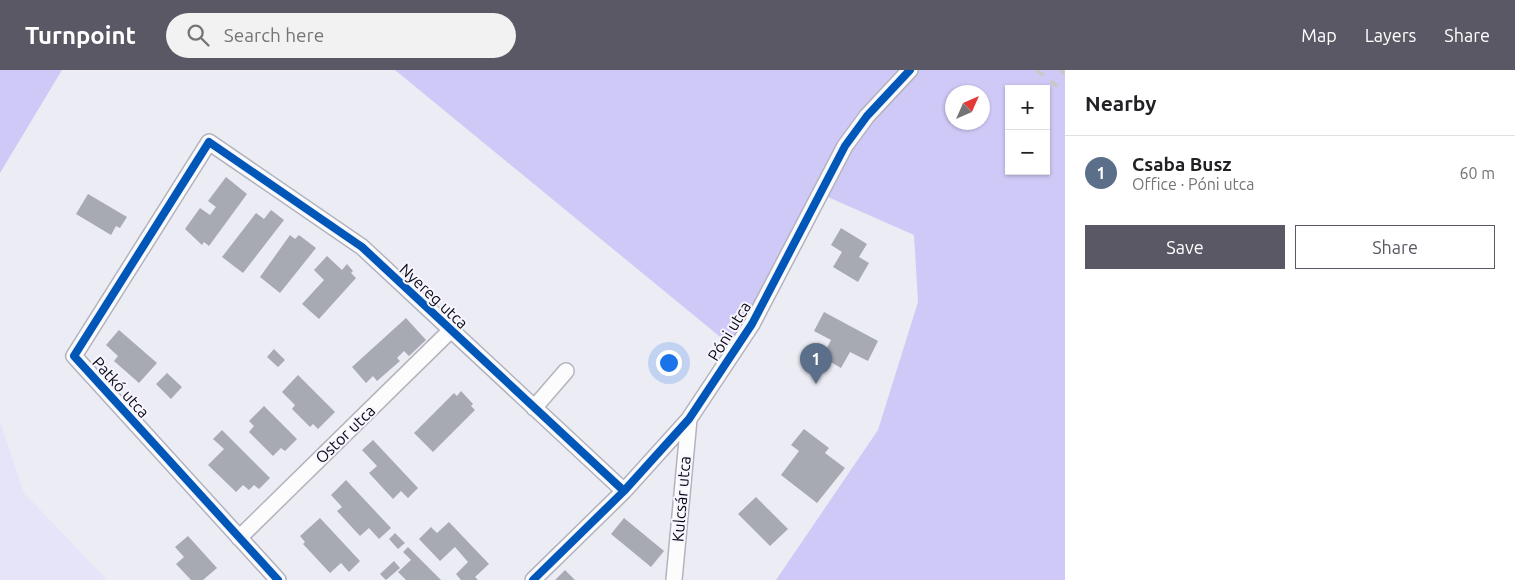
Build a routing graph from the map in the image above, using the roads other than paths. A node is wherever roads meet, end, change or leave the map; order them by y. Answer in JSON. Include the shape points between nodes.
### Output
{"nodes":[{"id":1,"x":910,"y":70,"type":"edge"},
{"id":2,"x":209,"y":142,"type":"joint"},
{"id":3,"x":451,"y":330,"type":"junction"},
{"id":4,"x":566,"y":371,"type":"dead end"},
{"id":5,"x":534,"y":408,"type":"junction"},
{"id":6,"x":688,"y":419,"type":"junction"},
{"id":7,"x":624,"y":491,"type":"junction"},
{"id":8,"x":239,"y":538,"type":"junction"},
{"id":9,"x":278,"y":580,"type":"edge"},
{"id":10,"x":533,"y":580,"type":"edge"},
{"id":11,"x":674,"y":580,"type":"edge"}],
"edges":[{"from":1,"to":6,"type":"street","name":"Póni utca","via":[[867,116],[845,146],[752,324]]},
{"from":2,"to":3,"type":"street","name":"Nyereg utca","via":[[362,247]]},
{"from":2,"to":8,"type":"street","name":"Patkó utca","via":[[74,356]]},
{"from":3,"to":5,"type":"street","name":"Nyereg utca"},
{"from":3,"to":8,"type":"street","name":"Ostor utca"},
{"from":4,"to":5,"type":"street"},
{"from":5,"to":7,"type":"street","name":"Nyereg utca"},
{"from":6,"to":7,"type":"street","name":"Póni utca"},
{"from":6,"to":11,"type":"street","name":"Kulcsár utca"},
{"from":7,"to":10,"type":"street","name":"Póni utca"},
{"from":8,"to":9,"type":"street","name":"Patkó utca"}]}
